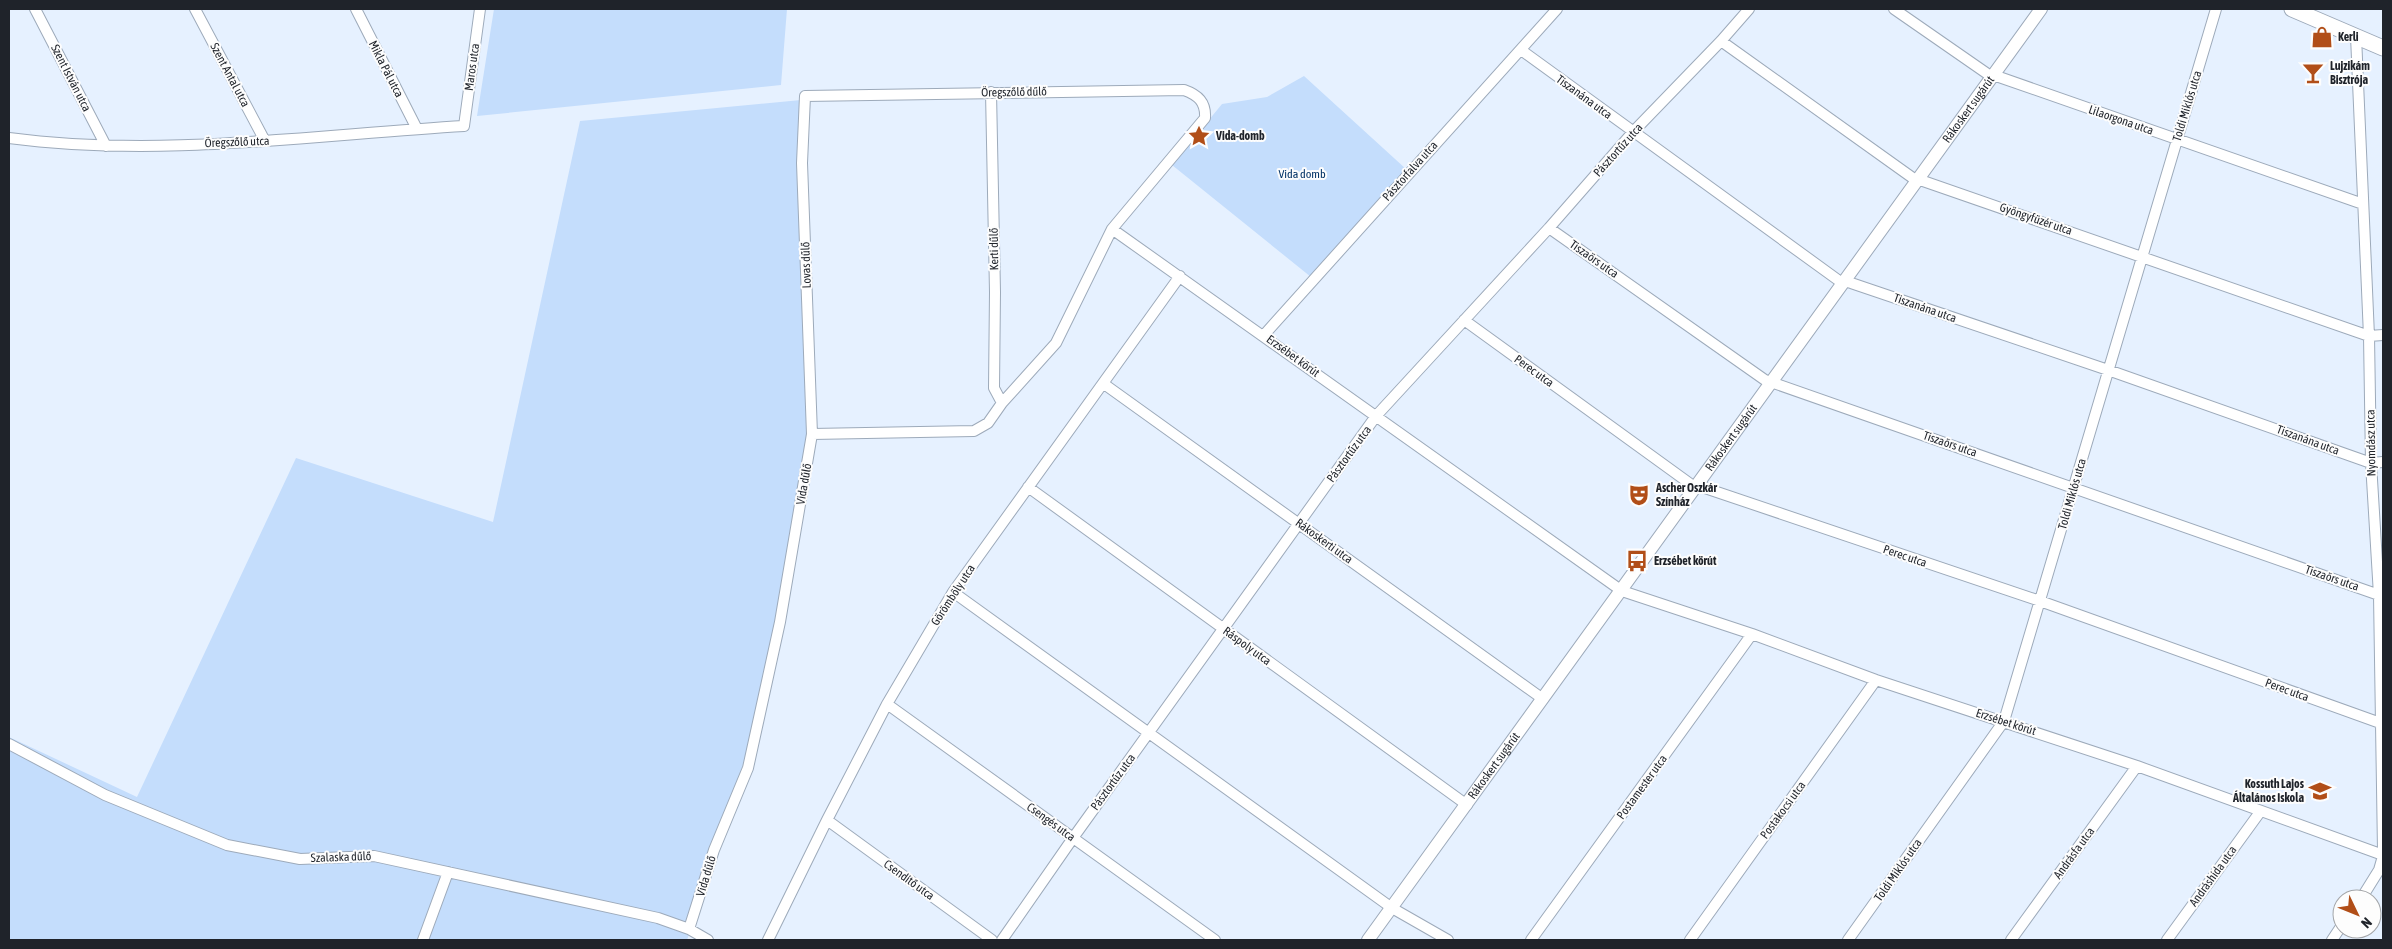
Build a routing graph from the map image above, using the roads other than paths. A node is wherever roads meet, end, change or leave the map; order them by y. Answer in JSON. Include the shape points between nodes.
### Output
{"nodes":[{"id":1,"x":35,"y":9,"type":"edge"},
{"id":2,"x":195,"y":9,"type":"edge"},
{"id":3,"x":356,"y":9,"type":"edge"},
{"id":4,"x":480,"y":9,"type":"edge"},
{"id":5,"x":1558,"y":9,"type":"edge"},
{"id":6,"x":1749,"y":9,"type":"edge"},
{"id":7,"x":1894,"y":9,"type":"edge"},
{"id":8,"x":2041,"y":9,"type":"edge"},
{"id":9,"x":2216,"y":9,"type":"edge"},
{"id":10,"x":2292,"y":9,"type":"edge"},
{"id":11,"x":2356,"y":36,"type":"junction"},
{"id":12,"x":1721,"y":42,"type":"junction"},
{"id":13,"x":2383,"y":48,"type":"edge"},
{"id":14,"x":1521,"y":50,"type":"junction"},
{"id":15,"x":1992,"y":77,"type":"junction"},
{"id":16,"x":991,"y":92,"type":"junction"},
{"id":17,"x":805,"y":96,"type":"joint"},
{"id":18,"x":464,"y":126,"type":"joint"},
{"id":19,"x":417,"y":129,"type":"junction"},
{"id":20,"x":1633,"y":132,"type":"junction"},
{"id":21,"x":9,"y":138,"type":"edge"},
{"id":22,"x":2176,"y":140,"type":"junction"},
{"id":23,"x":265,"y":141,"type":"junction"},
{"id":24,"x":106,"y":146,"type":"junction"},
{"id":25,"x":1917,"y":181,"type":"junction"},
{"id":26,"x":2363,"y":204,"type":"junction"},
{"id":27,"x":1549,"y":228,"type":"junction"},
{"id":28,"x":1112,"y":229,"type":"junction"},
{"id":29,"x":2143,"y":256,"type":"junction"},
{"id":30,"x":1180,"y":276,"type":"junction"},
{"id":31,"x":1844,"y":282,"type":"junction"},
{"id":32,"x":1464,"y":320,"type":"junction"},
{"id":33,"x":1264,"y":335,"type":"junction"},
{"id":34,"x":2383,"y":335,"type":"edge"},
{"id":35,"x":2369,"y":336,"type":"junction"},
{"id":36,"x":2108,"y":370,"type":"junction"},
{"id":37,"x":1772,"y":383,"type":"junction"},
{"id":38,"x":1104,"y":384,"type":"junction"},
{"id":39,"x":1002,"y":403,"type":"junction"},
{"id":40,"x":1376,"y":416,"type":"junction"},
{"id":41,"x":812,"y":434,"type":"junction"},
{"id":42,"x":2383,"y":462,"type":"edge"},
{"id":43,"x":2371,"y":463,"type":"junction"},
{"id":44,"x":1028,"y":487,"type":"junction"},
{"id":45,"x":1696,"y":488,"type":"junction"},
{"id":46,"x":2075,"y":488,"type":"junction"},
{"id":47,"x":1299,"y":523,"type":"junction"},
{"id":48,"x":1622,"y":591,"type":"junction"},
{"id":49,"x":953,"y":592,"type":"junction"},
{"id":50,"x":2381,"y":595,"type":"edge"},
{"id":51,"x":2040,"y":602,"type":"junction"},
{"id":52,"x":1224,"y":629,"type":"junction"},
{"id":53,"x":1752,"y":634,"type":"junction"},
{"id":54,"x":1876,"y":680,"type":"junction"},
{"id":55,"x":1543,"y":699,"type":"junction"},
{"id":56,"x":887,"y":704,"type":"junction"},
{"id":57,"x":2004,"y":721,"type":"junction"},
{"id":58,"x":2383,"y":724,"type":"edge"},
{"id":59,"x":1149,"y":732,"type":"junction"},
{"id":60,"x":9,"y":744,"type":"edge"},
{"id":61,"x":2137,"y":766,"type":"junction"},
{"id":62,"x":1466,"y":805,"type":"junction"},
{"id":63,"x":2260,"y":812,"type":"junction"},
{"id":64,"x":827,"y":820,"type":"junction"},
{"id":65,"x":1072,"y":838,"type":"junction"},
{"id":66,"x":2383,"y":851,"type":"edge"},
{"id":67,"x":2383,"y":856,"type":"edge"},
{"id":68,"x":448,"y":872,"type":"junction"},
{"id":69,"x":2367,"y":889,"type":"edge"},
{"id":70,"x":1392,"y":908,"type":"junction"},
{"id":71,"x":689,"y":929,"type":"junction"},
{"id":72,"x":424,"y":940,"type":"edge"},
{"id":73,"x":708,"y":940,"type":"edge"},
{"id":74,"x":768,"y":940,"type":"edge"},
{"id":75,"x":992,"y":940,"type":"edge"},
{"id":76,"x":1002,"y":940,"type":"edge"},
{"id":77,"x":1215,"y":940,"type":"edge"},
{"id":78,"x":1368,"y":940,"type":"edge"},
{"id":79,"x":1448,"y":940,"type":"edge"},
{"id":80,"x":1531,"y":940,"type":"edge"},
{"id":81,"x":1690,"y":940,"type":"edge"},
{"id":82,"x":1848,"y":940,"type":"edge"},
{"id":83,"x":2011,"y":940,"type":"edge"},
{"id":84,"x":2167,"y":940,"type":"edge"}],
"edges":[{"from":1,"to":24,"type":"street","name":"Szent István utca"},
{"from":2,"to":23,"type":"street","name":"Szent Antal utca"},
{"from":3,"to":19,"type":"street","name":"Mikla Pál utca"},
{"from":4,"to":18,"type":"street","name":"Maros utca"},
{"from":5,"to":14,"type":"street","name":"Pásztorfalva utca"},
{"from":6,"to":12,"type":"street","name":"Pásztortűz utca"},
{"from":7,"to":15,"type":"street","name":"Lilaorgona utca"},
{"from":8,"to":15,"type":"street","name":"Rákoskert sugárút"},
{"from":9,"to":22,"type":"street","name":"Toldi Miklós utca"},
{"from":10,"to":11,"type":"main road"},
{"from":11,"to":13,"type":"main road"},
{"from":11,"to":26,"type":"street","name":"Nyomdász utca"},
{"from":12,"to":20,"type":"street","name":"Pásztortűz utca"},
{"from":12,"to":25,"type":"street","name":"Gyöngyfüzér utca"},
{"from":14,"to":20,"type":"street","name":"Tiszanána utca"},
{"from":14,"to":33,"type":"street","name":"Pásztorfalva utca"},
{"from":15,"to":22,"type":"street","name":"Lilaorgona utca"},
{"from":15,"to":25,"type":"street","name":"Rákoskert sugárút"},
{"from":16,"to":17,"type":"street","name":"Öregszőlő dűlő"},
{"from":16,"to":28,"type":"street","name":"Öregszőlő dűlő","via":[[1184,90],[1202,101],[1205,118]]},
{"from":16,"to":39,"type":"street","name":"Kerti dűlő","via":[[994,388]]},
{"from":17,"to":41,"type":"street","name":"Lovas dűlő","via":[[802,163]]},
{"from":18,"to":19,"type":"street","name":"Öregszőlő utca"},
{"from":19,"to":23,"type":"street","name":"Öregszőlő utca"},
{"from":20,"to":27,"type":"street","name":"Pásztortűz utca"},
{"from":20,"to":31,"type":"street","name":"Tiszanána utca"},
{"from":21,"to":24,"type":"street","name":"Öregszőlő utca"},
{"from":22,"to":26,"type":"street","name":"Lilaorgona utca"},
{"from":22,"to":29,"type":"street","name":"Toldi Miklós utca"},
{"from":23,"to":24,"type":"street","name":"Öregszőlő utca"},
{"from":25,"to":29,"type":"street","name":"Gyöngyfüzér utca"},
{"from":25,"to":31,"type":"street","name":"Rákoskert sugárút"},
{"from":26,"to":35,"type":"street","name":"Nyomdász utca"},
{"from":27,"to":32,"type":"street","name":"Pásztortűz utca"},
{"from":27,"to":37,"type":"street","name":"Tiszaörs utca"},
{"from":28,"to":30,"type":"street","name":"Erzsébet körút"},
{"from":28,"to":39,"type":"street","via":[[1056,343]]},
{"from":29,"to":35,"type":"street","name":"Gyöngyfüzér utca"},
{"from":29,"to":36,"type":"street","name":"Toldi Miklós utca"},
{"from":30,"to":33,"type":"street","name":"Erzsébet körút"},
{"from":30,"to":38,"type":"street","name":"Görömböly utca"},
{"from":31,"to":36,"type":"street","name":"Tiszanána utca"},
{"from":31,"to":37,"type":"street","name":"Rákoskert sugárút"},
{"from":32,"to":40,"type":"street","name":"Pásztortűz utca"},
{"from":32,"to":45,"type":"street","name":"Perec utca"},
{"from":33,"to":40,"type":"street","name":"Erzsébet körút"},
{"from":34,"to":35,"type":"street","name":"Gyöngyfüzér utca"},
{"from":35,"to":43,"type":"street","name":"Nyomdász utca"},
{"from":36,"to":43,"type":"street","name":"Tiszanána utca"},
{"from":36,"to":46,"type":"street","name":"Toldi Miklós utca"},
{"from":37,"to":45,"type":"street","name":"Rákoskert sugárút"},
{"from":37,"to":46,"type":"street","name":"Tiszaörs utca"},
{"from":38,"to":44,"type":"street","name":"Görömböly utca"},
{"from":38,"to":47,"type":"street","name":"Rákoskerti utca"},
{"from":39,"to":41,"type":"street","via":[[988,423],[974,431]]},
{"from":40,"to":47,"type":"street","name":"Pásztortűz utca"},
{"from":40,"to":48,"type":"street","name":"Erzsébet körút"},
{"from":41,"to":71,"type":"street","name":"Vida dűlő","via":[[780,622],[748,768],[714,850]]},
{"from":42,"to":43,"type":"street","name":"Tiszanána utca"},
{"from":43,"to":50,"type":"street","name":"Nyomdász utca"},
{"from":44,"to":49,"type":"street","name":"Görömböly utca"},
{"from":44,"to":52,"type":"street","name":"Ráspoly utca"},
{"from":45,"to":48,"type":"street","name":"Rákoskert sugárút"},
{"from":45,"to":51,"type":"street","name":"Perec utca","via":[[1705,488]]},
{"from":46,"to":50,"type":"street","name":"Tiszaörs utca"},
{"from":46,"to":51,"type":"street","name":"Toldi Miklós utca"},
{"from":47,"to":52,"type":"street","name":"Pásztortűz utca"},
{"from":47,"to":55,"type":"street","name":"Rákoskerti utca"},
{"from":48,"to":53,"type":"street","name":"Erzsébet körút"},
{"from":48,"to":55,"type":"street","name":"Rákoskert sugárút"},
{"from":49,"to":56,"type":"street","name":"Görömböly utca"},
{"from":49,"to":59,"type":"street"},
{"from":50,"to":58,"type":"street","name":"Nyomdász utca"},
{"from":51,"to":57,"type":"street","name":"Toldi Miklós utca"},
{"from":51,"to":58,"type":"street","name":"Perec utca"},
{"from":52,"to":59,"type":"street","name":"Pásztortűz utca"},
{"from":52,"to":62,"type":"street","name":"Ráspoly utca"},
{"from":53,"to":54,"type":"street","name":"Erzsébet körút"},
{"from":53,"to":80,"type":"street","name":"Postamester utca"},
{"from":54,"to":57,"type":"street","name":"Erzsébet körút"},
{"from":54,"to":81,"type":"street","name":"Postakocsi utca"},
{"from":55,"to":62,"type":"street","name":"Rákoskert sugárút"},
{"from":56,"to":64,"type":"street","name":"Görömböly utca"},
{"from":56,"to":65,"type":"street","name":"Csengés utca"},
{"from":57,"to":61,"type":"street","name":"Erzsébet körút"},
{"from":57,"to":82,"type":"street","name":"Toldi Miklós utca"},
{"from":58,"to":66,"type":"street","name":"Nyomdász utca"},
{"from":59,"to":65,"type":"street","name":"Pásztortűz utca"},
{"from":59,"to":70,"type":"street"},
{"from":60,"to":68,"type":"street","name":"Szalaska dűlő","via":[[105,795],[227,846],[300,859],[374,856]]},
{"from":61,"to":63,"type":"street","name":"Erzsébet körút"},
{"from":61,"to":83,"type":"street","name":"Andrásfa utca"},
{"from":62,"to":70,"type":"street","name":"Rákoskert sugárút"},
{"from":63,"to":67,"type":"street","name":"Erzsébet körút"},
{"from":63,"to":84,"type":"street","name":"Andráshida utca"},
{"from":64,"to":74,"type":"street","name":"Görömböly utca"},
{"from":64,"to":75,"type":"street","name":"Csendítő utca"},
{"from":65,"to":76,"type":"street","name":"Pásztortűz utca"},
{"from":65,"to":77,"type":"street","name":"Csengés utca"},
{"from":67,"to":69,"type":"street","via":[[2379,870]]},
{"from":68,"to":71,"type":"street","name":"Szalaska dűlő","via":[[658,918]]},
{"from":68,"to":72,"type":"street"},
{"from":70,"to":78,"type":"street","name":"Rákoskert sugárút"},
{"from":70,"to":79,"type":"street"},
{"from":71,"to":73,"type":"street","name":"Szalaska dűlő"}]}
